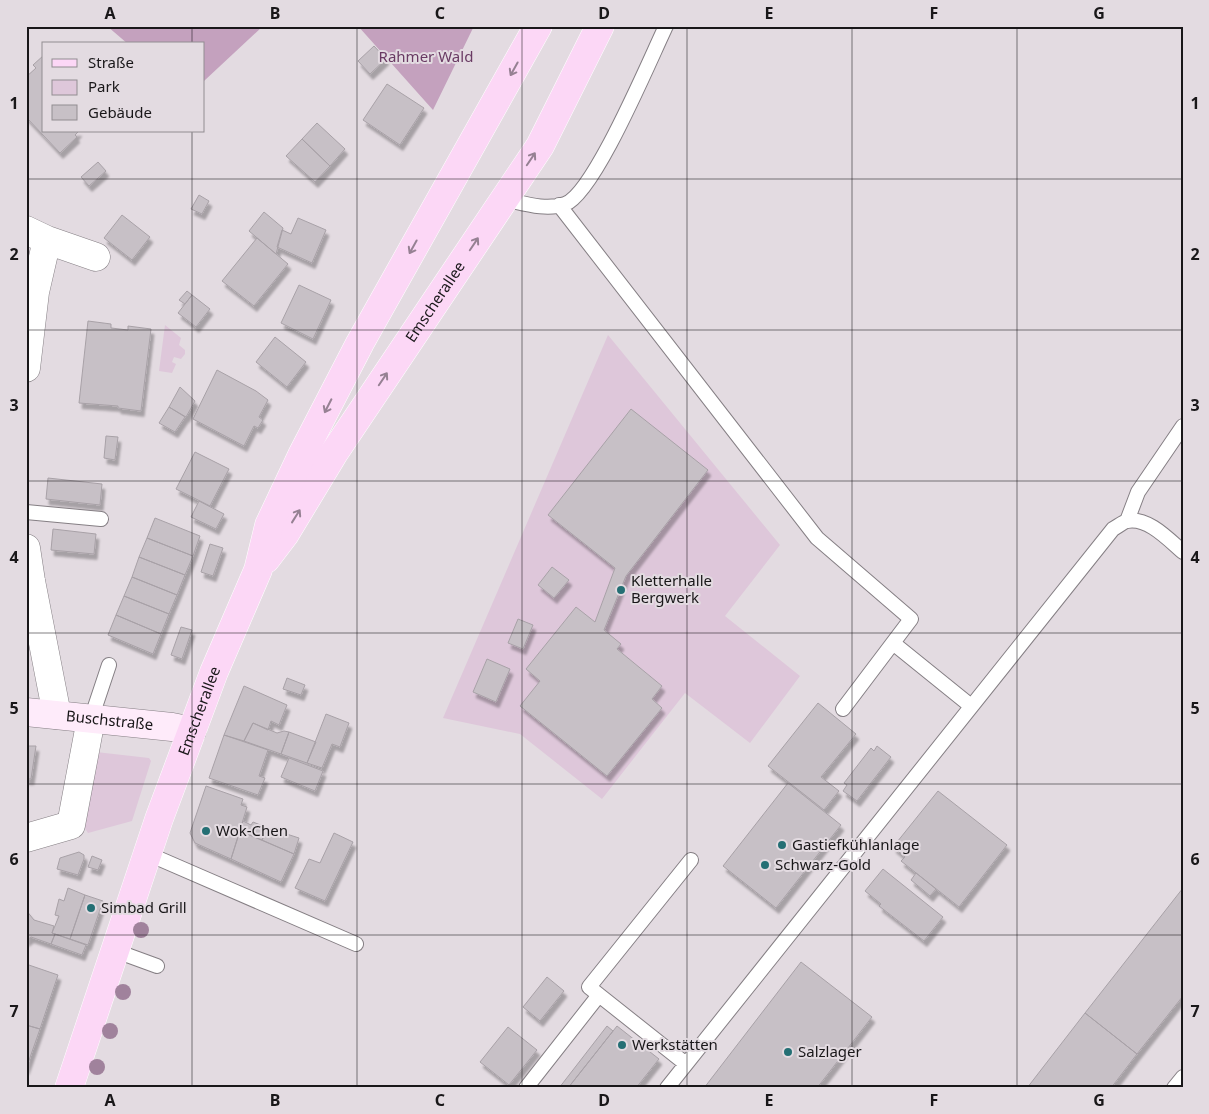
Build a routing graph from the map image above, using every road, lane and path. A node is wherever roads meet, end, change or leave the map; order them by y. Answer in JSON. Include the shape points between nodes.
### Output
{"nodes":[{"id":1,"x":538,"y":26,"type":"edge"},
{"id":2,"x":600,"y":26,"type":"edge"},
{"id":3,"x":666,"y":26,"type":"edge"},
{"id":4,"x":504,"y":199,"type":"junction"},
{"id":5,"x":559,"y":206,"type":"junction"},
{"id":6,"x":37,"y":235,"type":"edge"},
{"id":7,"x":96,"y":257,"type":"dead end"},
{"id":8,"x":26,"y":368,"type":"edge"},
{"id":9,"x":1183,"y":426,"type":"edge"},
{"id":10,"x":26,"y":512,"type":"edge"},
{"id":11,"x":101,"y":519,"type":"dead end"},
{"id":12,"x":1127,"y":521,"type":"junction"},
{"id":13,"x":26,"y":548,"type":"edge"},
{"id":14,"x":1183,"y":552,"type":"edge"},
{"id":15,"x":258,"y":570,"type":"junction"},
{"id":16,"x":893,"y":643,"type":"junction"},
{"id":17,"x":110,"y":665,"type":"dead end"},
{"id":18,"x":971,"y":706,"type":"junction"},
{"id":19,"x":843,"y":709,"type":"dead end"},
{"id":20,"x":26,"y":712,"type":"edge"},
{"id":21,"x":57,"y":716,"type":"junction"},
{"id":22,"x":91,"y":719,"type":"junction"},
{"id":23,"x":192,"y":731,"type":"junction"},
{"id":24,"x":26,"y":838,"type":"edge"},
{"id":25,"x":146,"y":853,"type":"junction"},
{"id":26,"x":691,"y":860,"type":"dead end"},
{"id":27,"x":356,"y":944,"type":"dead end"},
{"id":28,"x":116,"y":951,"type":"junction"},
{"id":29,"x":157,"y":966,"type":"dead end"},
{"id":30,"x":599,"y":995,"type":"junction"},
{"id":31,"x":686,"y":1064,"type":"junction"},
{"id":32,"x":1183,"y":1077,"type":"edge"},
{"id":33,"x":69,"y":1088,"type":"edge"},
{"id":34,"x":526,"y":1088,"type":"edge"},
{"id":35,"x":667,"y":1088,"type":"edge"},
{"id":36,"x":1174,"y":1088,"type":"edge"}],
"edges":[{"from":1,"to":15,"type":"main road","name":"Emscherallee","one_way":true,"via":[[360,343],[306,447],[269,525]]},
{"from":4,"to":2,"type":"main road","name":"Emscherallee","one_way":true,"via":[[540,146]]},
{"from":3,"to":5,"type":"lane","via":[[602,161],[574,199]]},
{"from":4,"to":5,"type":"lane","via":[[544,207]]},
{"from":15,"to":4,"type":"main road","name":"Emscherallee","one_way":true,"via":[[285,534],[334,453]]},
{"from":5,"to":16,"type":"lane","via":[[816,538],[911,619]]},
{"from":6,"to":7,"type":"street"},
{"from":6,"to":8,"type":"street","via":[[35,292]]},
{"from":9,"to":12,"type":"lane","via":[[1138,492]]},
{"from":10,"to":11,"type":"lane"},
{"from":12,"to":14,"type":"lane","via":[[1143,523],[1160,532]]},
{"from":12,"to":18,"type":"lane","via":[[1113,529]]},
{"from":13,"to":21,"type":"street"},
{"from":15,"to":23,"type":"main road","name":"Emscherallee"},
{"from":16,"to":18,"type":"lane"},
{"from":16,"to":19,"type":"lane"},
{"from":17,"to":22,"type":"lane"},
{"from":18,"to":31,"type":"lane"},
{"from":20,"to":21,"type":"street","name":"Buschstraße"},
{"from":21,"to":22,"type":"street","name":"Buschstraße"},
{"from":22,"to":23,"type":"street","name":"Buschstraße"},
{"from":22,"to":24,"type":"street","via":[[71,826]]},
{"from":23,"to":25,"type":"main road","name":"Emscherallee"},
{"from":25,"to":27,"type":"lane"},
{"from":25,"to":28,"type":"main road","name":"Emscherallee"},
{"from":26,"to":30,"type":"lane","via":[[589,987]]},
{"from":28,"to":29,"type":"lane"},
{"from":28,"to":33,"type":"main road","name":"Emscherallee"},
{"from":30,"to":31,"type":"lane"},
{"from":30,"to":34,"type":"lane"},
{"from":31,"to":35,"type":"lane"},
{"from":32,"to":36,"type":"lane"}]}
